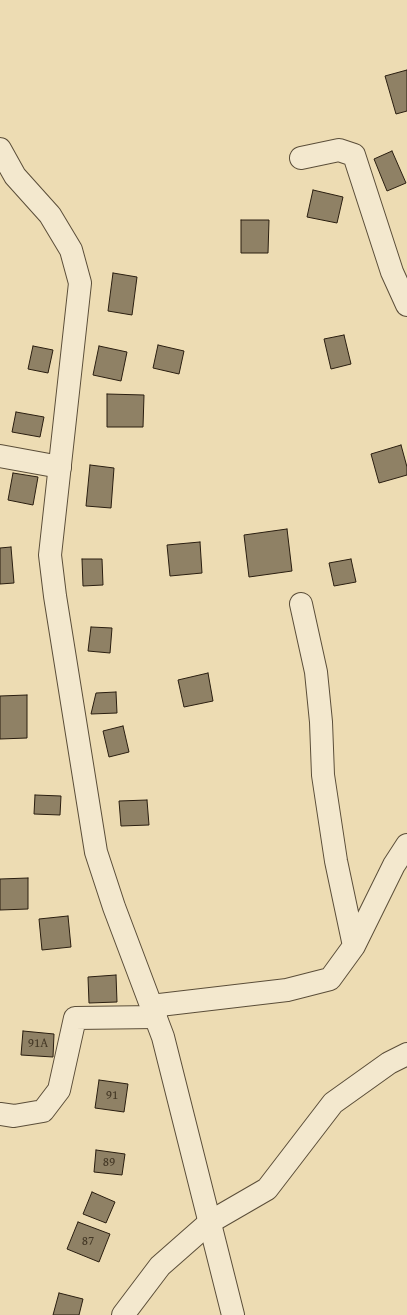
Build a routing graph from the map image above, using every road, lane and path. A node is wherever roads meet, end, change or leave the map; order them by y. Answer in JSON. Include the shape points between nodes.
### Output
{"nodes":[{"id":1,"x":0,"y":149,"type":"edge"},
{"id":2,"x":301,"y":158,"type":"dead end"},
{"id":3,"x":7,"y":174,"type":"edge"},
{"id":4,"x":407,"y":305,"type":"edge"},
{"id":5,"x":0,"y":456,"type":"edge"},
{"id":6,"x":60,"y":467,"type":"junction"},
{"id":7,"x":302,"y":604,"type":"dead end"},
{"id":8,"x":407,"y":845,"type":"edge"},
{"id":9,"x":400,"y":861,"type":"edge"},
{"id":10,"x":354,"y":946,"type":"junction"},
{"id":11,"x":153,"y":1012,"type":"junction"},
{"id":12,"x":407,"y":1054,"type":"edge"},
{"id":13,"x":0,"y":1114,"type":"edge"},
{"id":14,"x":210,"y":1222,"type":"junction"},
{"id":15,"x":123,"y":1315,"type":"edge"},
{"id":16,"x":233,"y":1315,"type":"edge"}],
"edges":[{"from":1,"to":3,"type":"street"},
{"from":2,"to":4,"type":"street","via":[[339,150],[354,156],[392,272]]},
{"from":3,"to":6,"type":"street","via":[[50,215],[71,250],[80,283]]},
{"from":5,"to":6,"type":"street"},
{"from":6,"to":11,"type":"street","via":[[50,555],[96,852]]},
{"from":7,"to":10,"type":"street","via":[[316,672],[322,722],[323,775],[336,861]]},
{"from":8,"to":9,"type":"street"},
{"from":9,"to":10,"type":"street"},
{"from":10,"to":11,"type":"street","via":[[330,978],[287,990]]},
{"from":11,"to":13,"type":"street","via":[[75,1018],[59,1090],[43,1111],[14,1116]]},
{"from":11,"to":14,"type":"street","via":[[163,1037]]},
{"from":12,"to":14,"type":"street","via":[[389,1063],[333,1103],[267,1189]]},
{"from":14,"to":15,"type":"street","via":[[160,1266]]},
{"from":14,"to":16,"type":"street"}]}
